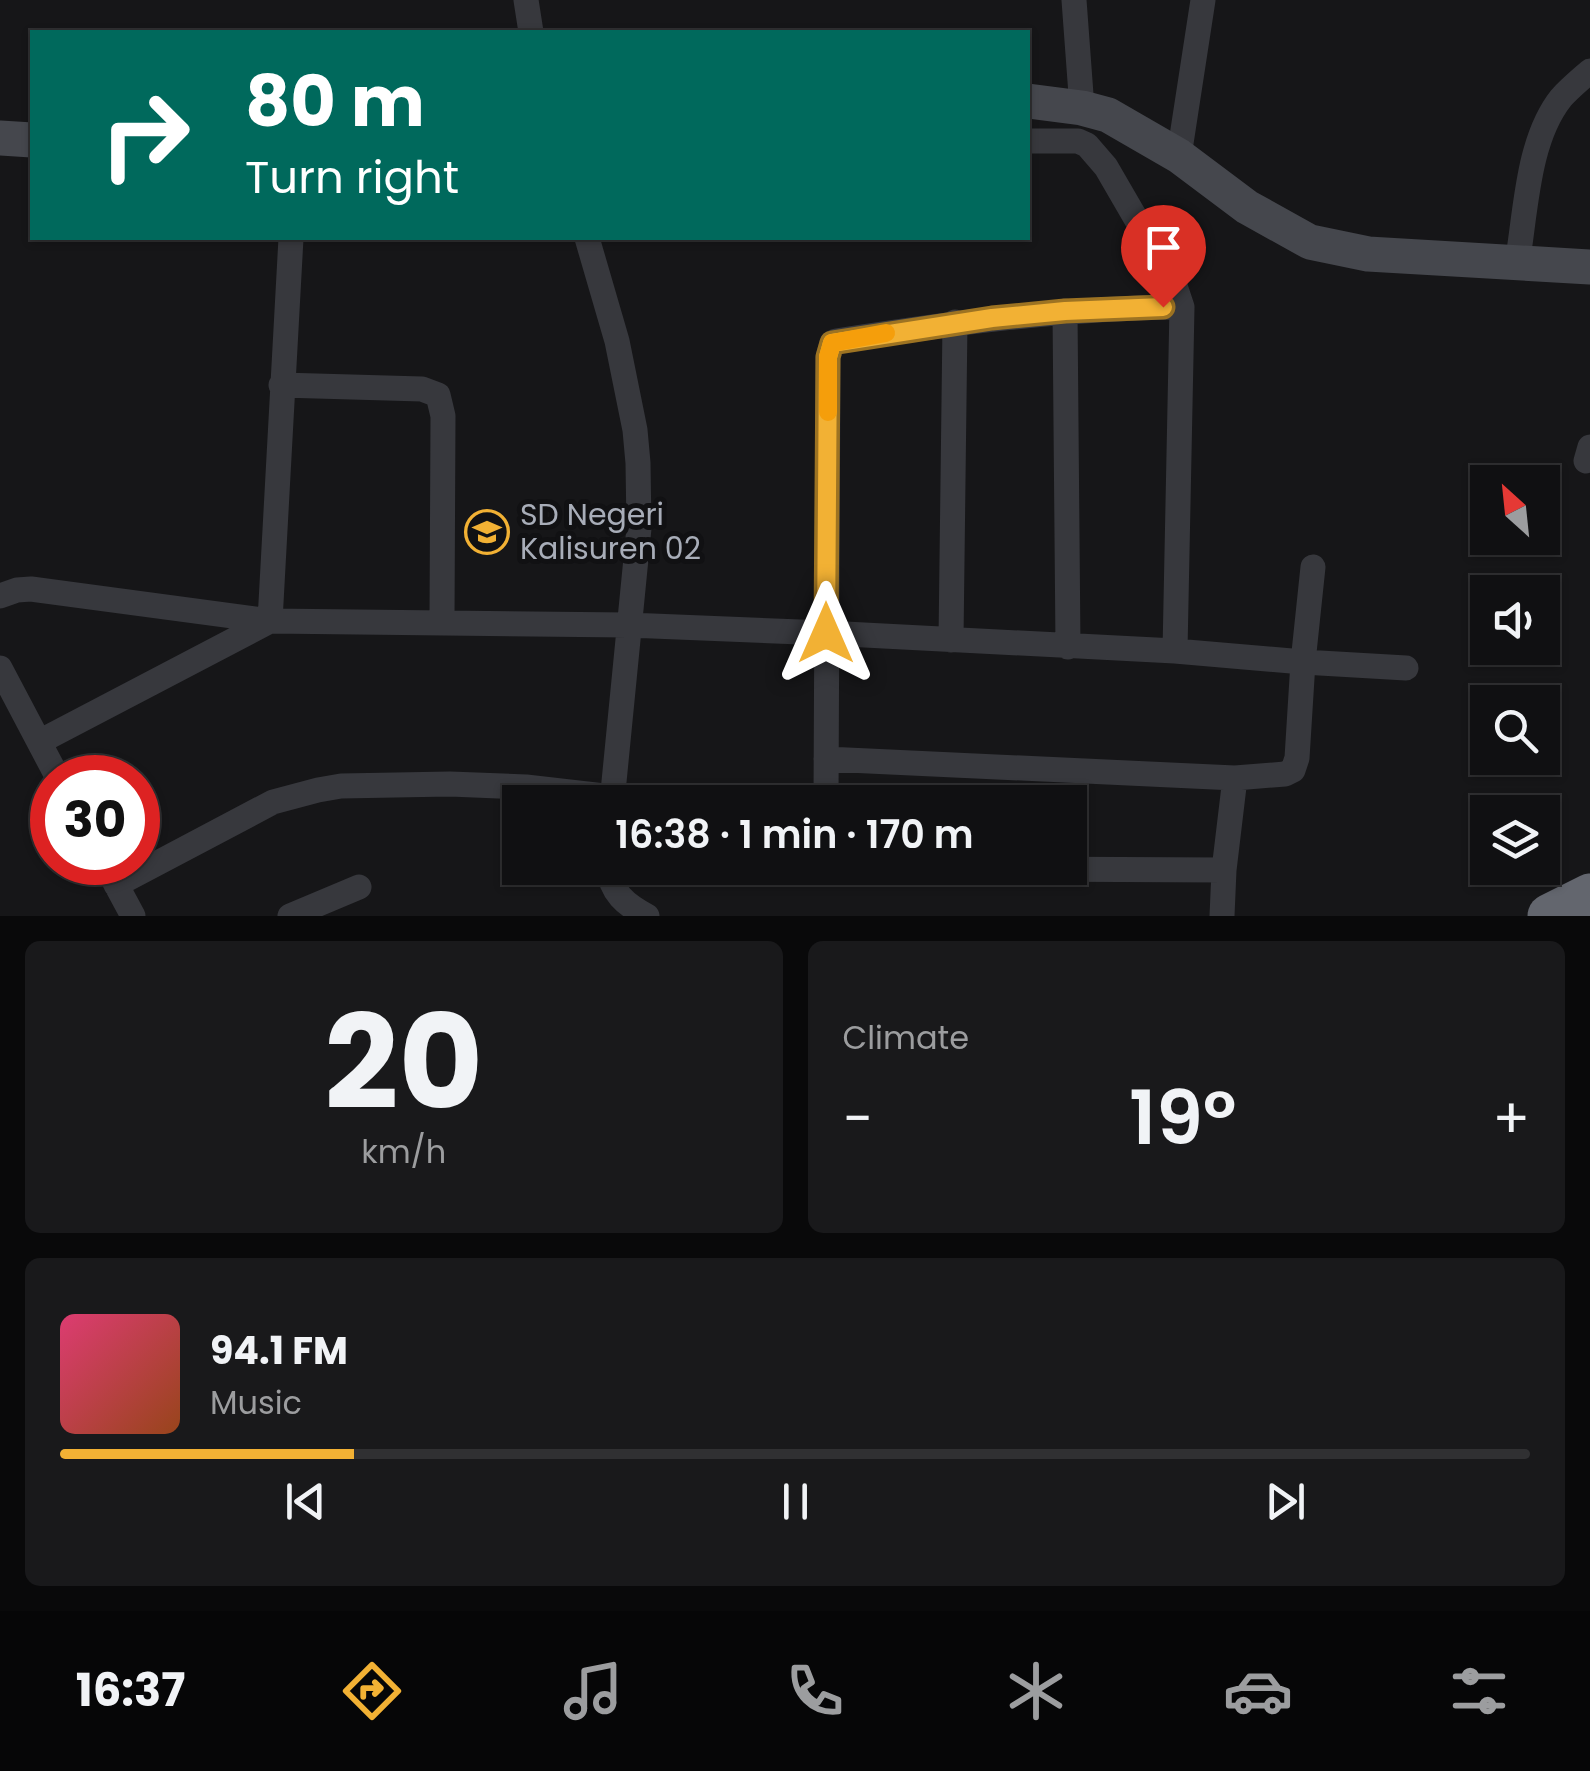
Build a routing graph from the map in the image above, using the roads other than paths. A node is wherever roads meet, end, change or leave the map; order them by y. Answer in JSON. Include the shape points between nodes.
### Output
{"nodes":[{"id":1,"x":526,"y":0,"type":"edge"},
{"id":2,"x":1074,"y":0,"type":"edge"},
{"id":3,"x":1203,"y":0,"type":"edge"},
{"id":4,"x":531,"y":30,"type":"edge"},
{"id":5,"x":1590,"y":71,"type":"edge"},
{"id":6,"x":1030,"y":101,"type":"edge"},
{"id":7,"x":1082,"y":108,"type":"junction"},
{"id":8,"x":0,"y":138,"type":"edge"},
{"id":9,"x":30,"y":140,"type":"edge"},
{"id":10,"x":1030,"y":141,"type":"edge"},
{"id":11,"x":1179,"y":156,"type":"junction"},
{"id":12,"x":292,"y":240,"type":"edge"},
{"id":13,"x":588,"y":240,"type":"edge"},
{"id":14,"x":1518,"y":264,"type":"junction"},
{"id":15,"x":1590,"y":267,"type":"edge"},
{"id":16,"x":1182,"y":307,"type":"junction"},
{"id":17,"x":1065,"y":311,"type":"junction"},
{"id":18,"x":956,"y":322,"type":"junction"},
{"id":19,"x":281,"y":385,"type":"junction"},
{"id":20,"x":1313,"y":566,"type":"dead end"},
{"id":21,"x":0,"y":596,"type":"edge"},
{"id":22,"x":270,"y":621,"type":"junction"},
{"id":23,"x":442,"y":622,"type":"junction"},
{"id":24,"x":628,"y":625,"type":"junction"},
{"id":25,"x":826,"y":633,"type":"junction"},
{"id":26,"x":952,"y":640,"type":"junction"},
{"id":27,"x":1068,"y":647,"type":"junction"},
{"id":28,"x":1175,"y":651,"type":"junction"},
{"id":29,"x":1303,"y":662,"type":"junction"},
{"id":30,"x":0,"y":668,"type":"edge"},
{"id":31,"x":1406,"y":668,"type":"dead end"},
{"id":32,"x":39,"y":742,"type":"junction"},
{"id":33,"x":46,"y":755,"type":"edge"},
{"id":34,"x":826,"y":759,"type":"junction"},
{"id":35,"x":1235,"y":778,"type":"junction"},
{"id":36,"x":613,"y":785,"type":"edge"},
{"id":37,"x":826,"y":785,"type":"edge"},
{"id":38,"x":502,"y":786,"type":"edge"},
{"id":39,"x":160,"y":852,"type":"edge"},
{"id":40,"x":1087,"y":869,"type":"edge"},
{"id":41,"x":1224,"y":870,"type":"junction"},
{"id":42,"x":116,"y":885,"type":"edge"},
{"id":43,"x":612,"y":885,"type":"edge"},
{"id":44,"x":358,"y":887,"type":"dead end"},
{"id":45,"x":1590,"y":896,"type":"edge"},
{"id":46,"x":132,"y":916,"type":"edge"},
{"id":47,"x":290,"y":916,"type":"edge"},
{"id":48,"x":647,"y":916,"type":"edge"},
{"id":49,"x":1222,"y":916,"type":"edge"},
{"id":50,"x":1550,"y":916,"type":"edge"}],
"edges":[{"from":1,"to":4,"type":"street"},
{"from":2,"to":7,"type":"street"},
{"from":3,"to":11,"type":"street"},
{"from":5,"to":14,"type":"street","via":[[1562,98],[1544,130]]},
{"from":6,"to":7,"type":"main road"},
{"from":7,"to":11,"type":"main road","via":[[1108,115]]},
{"from":8,"to":9,"type":"main road"},
{"from":10,"to":16,"type":"street","via":[[1078,141],[1099,157]]},
{"from":11,"to":14,"type":"main road","via":[[1310,242],[1368,254]]},
{"from":12,"to":19,"type":"street"},
{"from":13,"to":24,"type":"street","via":[[635,430],[639,528]]},
{"from":14,"to":15,"type":"main road"},
{"from":16,"to":17,"type":"street"},
{"from":16,"to":28,"type":"street"},
{"from":17,"to":18,"type":"street"},
{"from":17,"to":27,"type":"street"},
{"from":18,"to":25,"type":"street","via":[[836,341],[829,349]]},
{"from":18,"to":26,"type":"street"},
{"from":19,"to":22,"type":"street"},
{"from":19,"to":23,"type":"street","via":[[438,395]]},
{"from":20,"to":29,"type":"street"},
{"from":21,"to":22,"type":"street","via":[[31,589]]},
{"from":22,"to":23,"type":"street"},
{"from":22,"to":32,"type":"street"},
{"from":23,"to":24,"type":"street"},
{"from":24,"to":25,"type":"street"},
{"from":24,"to":36,"type":"street"},
{"from":25,"to":26,"type":"street"},
{"from":25,"to":34,"type":"street"},
{"from":26,"to":27,"type":"street"},
{"from":27,"to":28,"type":"street"},
{"from":28,"to":29,"type":"street"},
{"from":29,"to":31,"type":"street"},
{"from":29,"to":35,"type":"street","via":[[1295,766],[1285,774]]},
{"from":30,"to":32,"type":"street"},
{"from":32,"to":33,"type":"street"},
{"from":34,"to":35,"type":"street"},
{"from":34,"to":37,"type":"street"},
{"from":35,"to":41,"type":"street"},
{"from":38,"to":39,"type":"street","via":[[318,790],[273,802]]},
{"from":40,"to":41,"type":"street"},
{"from":41,"to":49,"type":"street"},
{"from":42,"to":46,"type":"street"},
{"from":43,"to":48,"type":"street"},
{"from":44,"to":47,"type":"street"},
{"from":45,"to":50,"type":"highway"}]}
